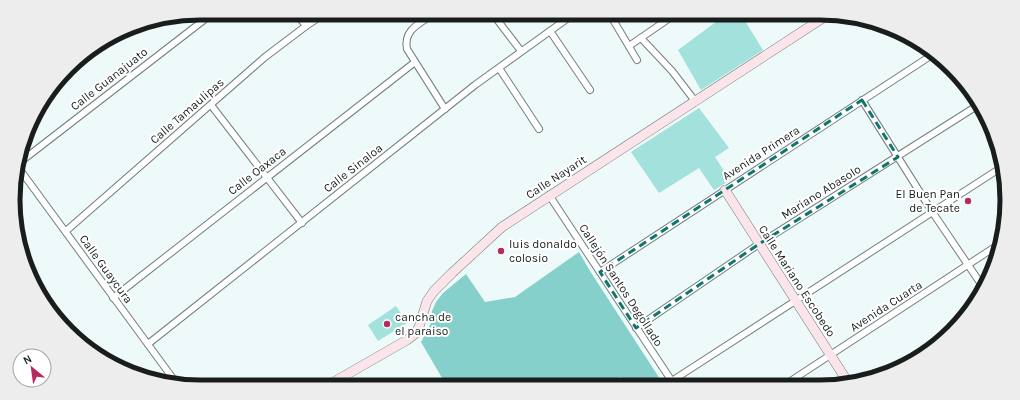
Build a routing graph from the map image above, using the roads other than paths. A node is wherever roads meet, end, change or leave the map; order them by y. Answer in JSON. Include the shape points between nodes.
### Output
{"nodes":[{"id":1,"x":204,"y":20,"type":"edge"},
{"id":2,"x":301,"y":20,"type":"edge"},
{"id":3,"x":315,"y":20,"type":"edge"},
{"id":4,"x":426,"y":20,"type":"edge"},
{"id":5,"x":497,"y":20,"type":"edge"},
{"id":6,"x":565,"y":20,"type":"edge"},
{"id":7,"x":613,"y":20,"type":"edge"},
{"id":8,"x":667,"y":20,"type":"edge"},
{"id":9,"x":821,"y":20,"type":"edge"},
{"id":10,"x":306,"y":26,"type":"junction"},
{"id":11,"x":550,"y":31,"type":"junction"},
{"id":12,"x":641,"y":38,"type":"junction"},
{"id":13,"x":629,"y":46,"type":"junction"},
{"id":14,"x":521,"y":51,"type":"junction"},
{"id":15,"x":929,"y":57,"type":"edge"},
{"id":16,"x":637,"y":60,"type":"dead end"},
{"id":17,"x":415,"y":62,"type":"junction"},
{"id":18,"x":499,"y":68,"type":"junction"},
{"id":19,"x":590,"y":90,"type":"dead end"},
{"id":20,"x":862,"y":100,"type":"junction"},
{"id":21,"x":696,"y":102,"type":"junction"},
{"id":22,"x":211,"y":106,"type":"junction"},
{"id":23,"x":975,"y":108,"type":"edge"},
{"id":24,"x":444,"y":109,"type":"junction"},
{"id":25,"x":539,"y":129,"type":"dead end"},
{"id":26,"x":898,"y":157,"type":"junction"},
{"id":27,"x":25,"y":159,"type":"edge"},
{"id":28,"x":997,"y":170,"type":"edge"},
{"id":29,"x":22,"y":172,"type":"edge"},
{"id":30,"x":267,"y":178,"type":"junction"},
{"id":31,"x":725,"y":190,"type":"junction"},
{"id":32,"x":549,"y":195,"type":"junction"},
{"id":33,"x":933,"y":212,"type":"junction"},
{"id":34,"x":302,"y":223,"type":"junction"},
{"id":35,"x":66,"y":231,"type":"junction"},
{"id":36,"x":759,"y":244,"type":"junction"},
{"id":37,"x":994,"y":248,"type":"edge"},
{"id":38,"x":969,"y":265,"type":"junction"},
{"id":39,"x":600,"y":272,"type":"junction"},
{"id":40,"x":980,"y":282,"type":"edge"},
{"id":41,"x":113,"y":298,"type":"junction"},
{"id":42,"x":796,"y":301,"type":"junction"},
{"id":43,"x":636,"y":328,"type":"junction"},
{"id":44,"x":148,"y":344,"type":"junction"},
{"id":45,"x":830,"y":355,"type":"junction"},
{"id":46,"x":172,"y":378,"type":"edge"},
{"id":47,"x":845,"y":378,"type":"edge"},
{"id":48,"x":337,"y":380,"type":"edge"},
{"id":49,"x":671,"y":380,"type":"edge"},
{"id":50,"x":678,"y":380,"type":"edge"},
{"id":51,"x":792,"y":380,"type":"edge"}],
"edges":[{"from":1,"to":27,"type":"street","name":"Calle Guanajuato"},
{"from":2,"to":10,"type":"street"},
{"from":3,"to":10,"type":"street","name":"Calle Tamaulipas"},
{"from":4,"to":17,"type":"street","via":[[407,37],[406,43]]},
{"from":5,"to":14,"type":"street"},
{"from":6,"to":11,"type":"street","name":"Calle Sinaloa"},
{"from":7,"to":13,"type":"street"},
{"from":8,"to":12,"type":"street"},
{"from":9,"to":21,"type":"street","name":"Calle Nayarit"},
{"from":10,"to":22,"type":"street","name":"Calle Tamaulipas","via":[[265,57]]},
{"from":11,"to":14,"type":"street","name":"Calle Sinaloa"},
{"from":11,"to":19,"type":"street"},
{"from":12,"to":13,"type":"street"},
{"from":12,"to":21,"type":"street","via":[[672,71]]},
{"from":13,"to":16,"type":"street"},
{"from":14,"to":18,"type":"street","name":"Calle Sinaloa"},
{"from":15,"to":20,"type":"street","name":"Avenida Primera"},
{"from":17,"to":24,"type":"street"},
{"from":17,"to":30,"type":"street","name":"Calle Oaxaca"},
{"from":18,"to":24,"type":"street","name":"Calle Sinaloa"},
{"from":18,"to":25,"type":"street"},
{"from":20,"to":26,"type":"street"},
{"from":20,"to":31,"type":"street","name":"Avenida Primera"},
{"from":21,"to":32,"type":"street","name":"Calle Nayarit"},
{"from":22,"to":30,"type":"street"},
{"from":22,"to":35,"type":"street","name":"Calle Tamaulipas"},
{"from":23,"to":26,"type":"street","name":"Mariano Abasolo"},
{"from":24,"to":34,"type":"street","name":"Calle Sinaloa"},
{"from":26,"to":33,"type":"street"},
{"from":26,"to":36,"type":"street","name":"Mariano Abasolo"},
{"from":28,"to":33,"type":"street"},
{"from":29,"to":35,"type":"street","name":"Calle Guaycura"},
{"from":30,"to":34,"type":"street"},
{"from":30,"to":41,"type":"street","name":"Calle Oaxaca"},
{"from":31,"to":36,"type":"street","name":"Calle Mariano Escobedo"},
{"from":31,"to":39,"type":"street","name":"Avenida Primera"},
{"from":32,"to":39,"type":"street","name":"Callejón Santos Degollado"},
{"from":32,"to":48,"type":"street","name":"Calle Nayarit","via":[[502,227],[434,291],[427,301],[415,334]]},
{"from":33,"to":38,"type":"street"},
{"from":33,"to":42,"type":"street"},
{"from":34,"to":44,"type":"street","name":"Calle Sinaloa"},
{"from":35,"to":41,"type":"street","name":"Calle Guaycura"},
{"from":36,"to":42,"type":"street","name":"Calle Mariano Escobedo"},
{"from":36,"to":43,"type":"street","name":"Mariano Abasolo"},
{"from":37,"to":38,"type":"street","name":"Avenida Cuarta"},
{"from":38,"to":40,"type":"street"},
{"from":38,"to":45,"type":"street","name":"Avenida Cuarta"},
{"from":39,"to":43,"type":"street","name":"Callejón Santos Degollado"},
{"from":41,"to":44,"type":"street","name":"Calle Guaycura"},
{"from":42,"to":45,"type":"street","name":"Calle Mariano Escobedo"},
{"from":42,"to":50,"type":"street"},
{"from":43,"to":49,"type":"street","name":"Callejón Santos Degollado"},
{"from":44,"to":46,"type":"street","name":"Calle Guaycura"},
{"from":45,"to":47,"type":"street","name":"Calle Mariano Escobedo"},
{"from":45,"to":51,"type":"street","name":"Avenida Cuarta"}]}
